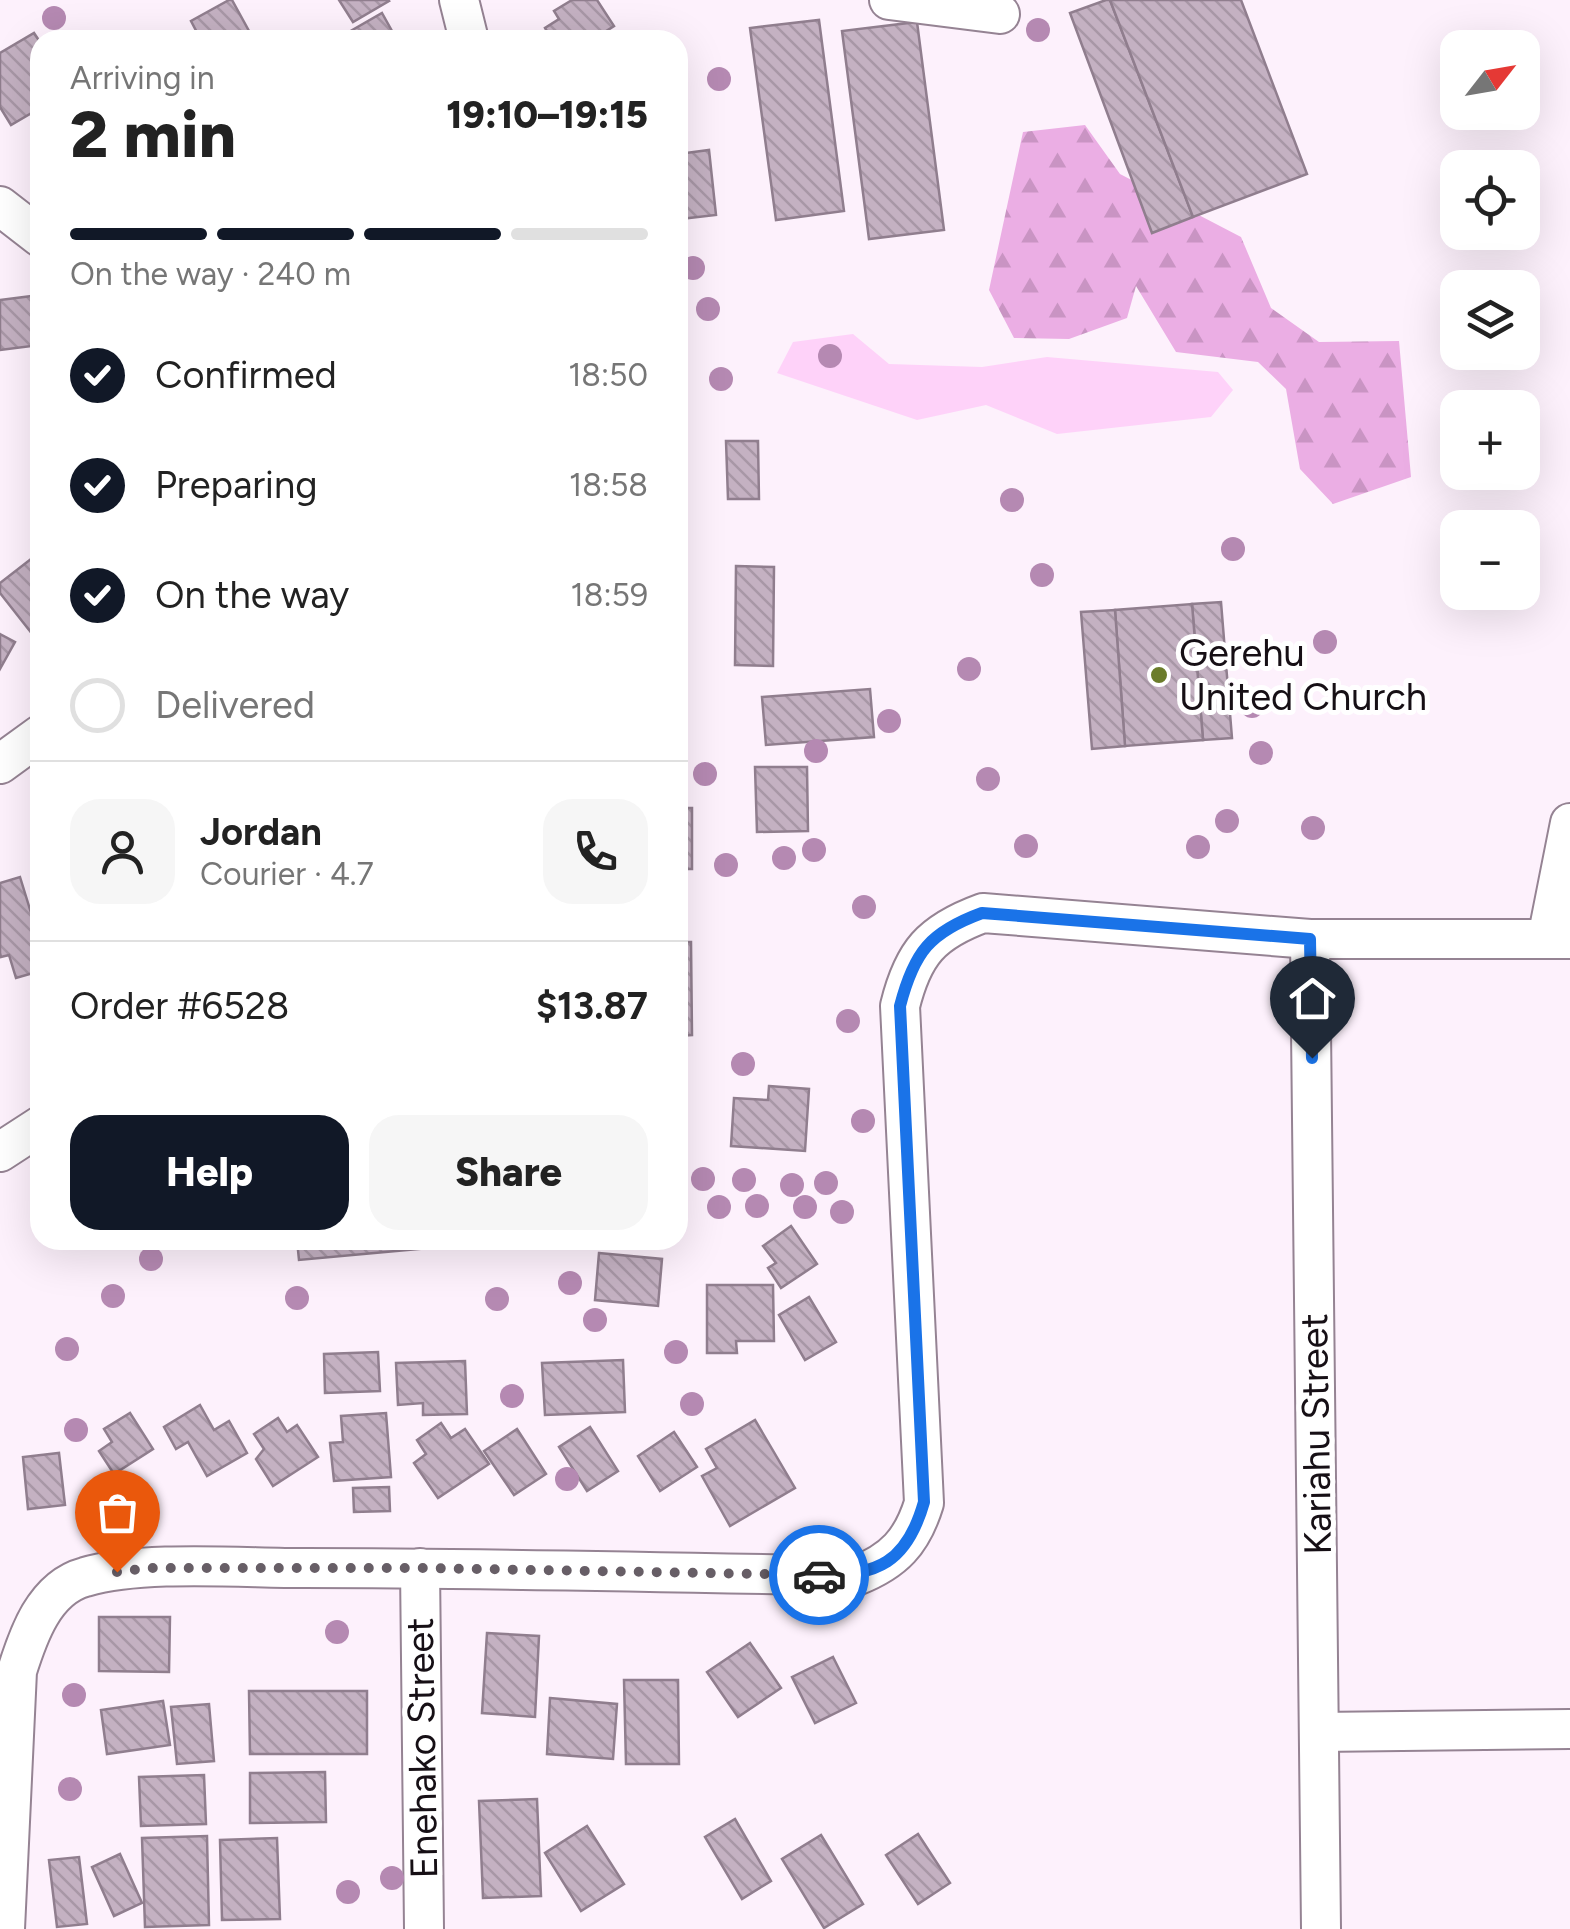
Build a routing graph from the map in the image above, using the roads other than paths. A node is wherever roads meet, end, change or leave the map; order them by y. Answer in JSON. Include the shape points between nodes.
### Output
{"nodes":[{"id":1,"x":461,"y":0,"type":"edge"},
{"id":2,"x":888,"y":0,"type":"edge"},
{"id":3,"x":1000,"y":14,"type":"dead end"},
{"id":4,"x":467,"y":30,"type":"edge"},
{"id":5,"x":0,"y":206,"type":"edge"},
{"id":6,"x":30,"y":228,"type":"edge"},
{"id":7,"x":30,"y":742,"type":"edge"},
{"id":8,"x":0,"y":764,"type":"edge"},
{"id":9,"x":1570,"y":822,"type":"edge"},
{"id":10,"x":1310,"y":939,"type":"junction"},
{"id":11,"x":1559,"y":939,"type":"edge"},
{"id":12,"x":30,"y":1132,"type":"edge"},
{"id":13,"x":0,"y":1152,"type":"edge"},
{"id":14,"x":420,"y":1568,"type":"junction"},
{"id":15,"x":1570,"y":1728,"type":"edge"},
{"id":16,"x":1319,"y":1732,"type":"junction"},
{"id":17,"x":6,"y":1929,"type":"edge"},
{"id":18,"x":424,"y":1929,"type":"edge"},
{"id":19,"x":1321,"y":1929,"type":"edge"}],
"edges":[{"from":1,"to":4,"type":"street"},
{"from":2,"to":3,"type":"street"},
{"from":5,"to":6,"type":"street"},
{"from":7,"to":8,"type":"street"},
{"from":9,"to":11,"type":"street"},
{"from":10,"to":11,"type":"street"},
{"from":10,"to":14,"type":"street","via":[[982,913],[952,924],[926,946],[908,974],[900,1006],[924,1502],[917,1528],[881,1566],[856,1576]]},
{"from":10,"to":16,"type":"street","name":"Kariahu Street"},
{"from":12,"to":13,"type":"street"},
{"from":14,"to":17,"type":"street","via":[[150,1568],[83,1577],[63,1588],[28,1634],[18,1671]]},
{"from":14,"to":18,"type":"street","name":"Enehako Street"},
{"from":15,"to":16,"type":"street"},
{"from":16,"to":19,"type":"street","name":"Kariahu Street"}]}
